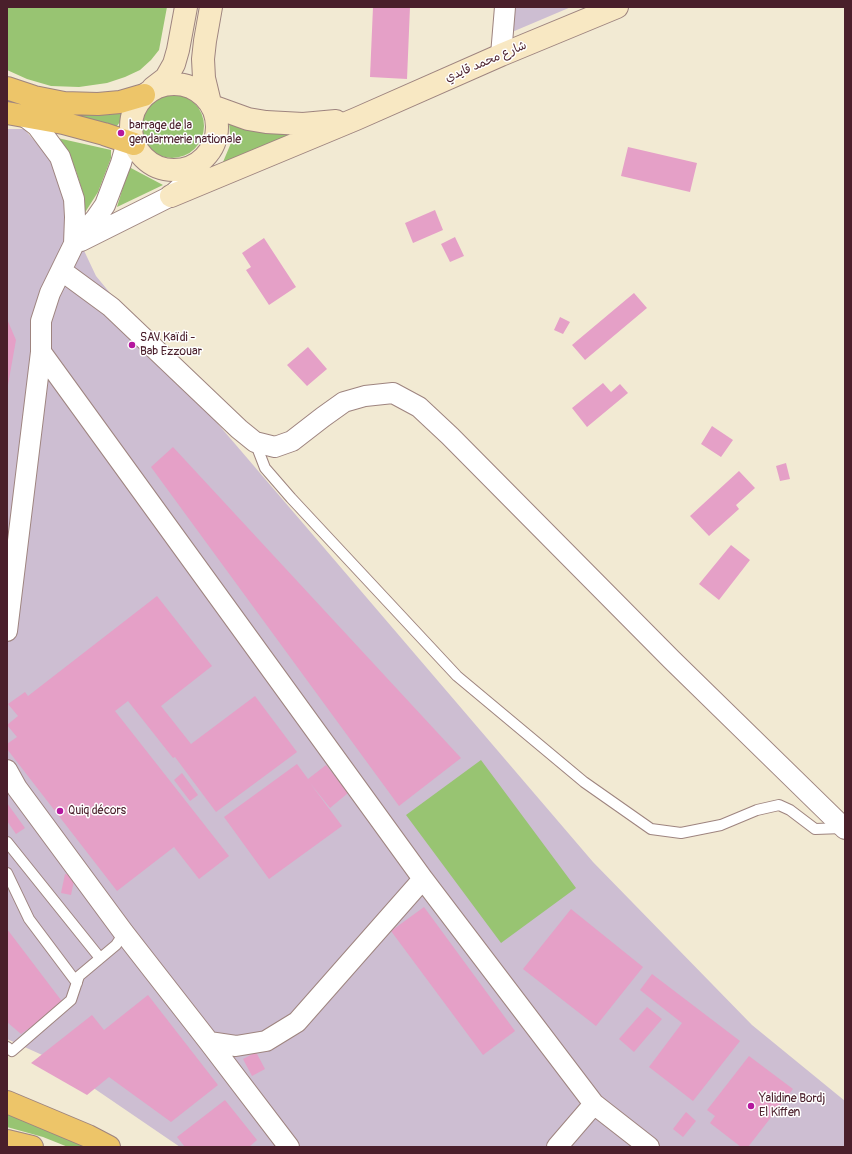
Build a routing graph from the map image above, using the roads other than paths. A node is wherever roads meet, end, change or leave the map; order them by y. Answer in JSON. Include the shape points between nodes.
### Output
{"nodes":[{"id":1,"x":186,"y":7,"type":"edge"},
{"id":2,"x":211,"y":7,"type":"edge"},
{"id":3,"x":505,"y":7,"type":"edge"},
{"id":4,"x":617,"y":7,"type":"edge"},
{"id":5,"x":501,"y":55,"type":"junction"},
{"id":6,"x":7,"y":88,"type":"edge"},
{"id":7,"x":149,"y":92,"type":"junction"},
{"id":8,"x":211,"y":104,"type":"junction"},
{"id":9,"x":15,"y":114,"type":"edge"},
{"id":10,"x":356,"y":120,"type":"junction"},
{"id":11,"x":130,"y":138,"type":"junction"},
{"id":12,"x":202,"y":162,"type":"junction"},
{"id":13,"x":244,"y":166,"type":"junction"},
{"id":14,"x":171,"y":196,"type":"junction"},
{"id":15,"x":74,"y":244,"type":"junction"},
{"id":16,"x":62,"y":271,"type":"junction"},
{"id":17,"x":41,"y":352,"type":"junction"},
{"id":18,"x":255,"y":442,"type":"junction"},
{"id":19,"x":7,"y":632,"type":"edge"},
{"id":20,"x":7,"y":770,"type":"edge"},
{"id":21,"x":844,"y":829,"type":"edge"},
{"id":22,"x":7,"y":842,"type":"edge"},
{"id":23,"x":7,"y":873,"type":"edge"},
{"id":24,"x":423,"y":879,"type":"junction"},
{"id":25,"x":124,"y":933,"type":"junction"},
{"id":26,"x":100,"y":958,"type":"junction"},
{"id":27,"x":77,"y":983,"type":"junction"},
{"id":28,"x":209,"y":1042,"type":"junction"},
{"id":29,"x":7,"y":1047,"type":"edge"},
{"id":30,"x":7,"y":1102,"type":"edge"},
{"id":31,"x":594,"y":1104,"type":"junction"},
{"id":32,"x":7,"y":1141,"type":"edge"},
{"id":33,"x":32,"y":1147,"type":"edge"},
{"id":34,"x":109,"y":1147,"type":"edge"},
{"id":35,"x":289,"y":1147,"type":"edge"},
{"id":36,"x":558,"y":1147,"type":"edge"},
{"id":37,"x":649,"y":1147,"type":"edge"}],
"edges":[{"from":1,"to":7,"type":"main road","via":[[174,64],[166,78]]},
{"from":2,"to":8,"type":"main road","via":[[203,59],[204,78]]},
{"from":3,"to":5,"type":"street"},
{"from":4,"to":5,"type":"main road","name":"شارع محمد قايدي"},
{"from":5,"to":10,"type":"main road","name":"شارع محمد قايدي"},
{"from":6,"to":7,"type":"highway","via":[[64,104],[120,102]]},
{"from":7,"to":8,"type":"main road","via":[[165,84],[190,86],[202,93]]},
{"from":7,"to":11,"type":"main road","via":[[136,105]]},
{"from":8,"to":10,"type":"main road","via":[[248,119],[266,122],[303,124]]},
{"from":8,"to":12,"type":"main road","via":[[217,130],[214,142]]},
{"from":9,"to":11,"type":"highway"},
{"from":9,"to":15,"type":"street","via":[[37,126],[60,157],[74,199]]},
{"from":10,"to":13,"type":"main road","name":"شارع محمد قايدي"},
{"from":11,"to":12,"type":"main road","via":[[140,154],[148,162],[159,167],[170,170],[182,169]]},
{"from":11,"to":15,"type":"street","via":[[104,205]]},
{"from":12,"to":13,"type":"main road"},
{"from":12,"to":14,"type":"street"},
{"from":13,"to":14,"type":"main road","name":"شارع محمد قايدي"},
{"from":14,"to":15,"type":"street"},
{"from":15,"to":16,"type":"street"},
{"from":16,"to":17,"type":"street","via":[[50,293],[41,321]]},
{"from":16,"to":18,"type":"street","via":[[111,307]]},
{"from":17,"to":19,"type":"street"},
{"from":17,"to":24,"type":"street"},
{"from":18,"to":21,"type":"lane","via":[[265,468],[457,676],[584,782],[651,829],[681,834],[721,825],[757,810],[779,805],[815,829]]},
{"from":18,"to":21,"type":"street","via":[[275,447],[292,441],[344,402],[365,396],[393,393],[419,407]]},
{"from":20,"to":25,"type":"street","via":[[17,788]]},
{"from":22,"to":26,"type":"lane"},
{"from":23,"to":27,"type":"lane","via":[[29,919]]},
{"from":24,"to":28,"type":"street","via":[[297,1022],[266,1041],[236,1046]]},
{"from":24,"to":31,"type":"street"},
{"from":25,"to":26,"type":"lane","via":[[116,945]]},
{"from":25,"to":28,"type":"street"},
{"from":26,"to":27,"type":"lane","via":[[79,976]]},
{"from":27,"to":29,"type":"lane","via":[[71,1000],[12,1051]]},
{"from":28,"to":35,"type":"street"},
{"from":30,"to":34,"type":"highway"},
{"from":31,"to":36,"type":"street"},
{"from":31,"to":37,"type":"street"},
{"from":32,"to":33,"type":"highway"}]}
